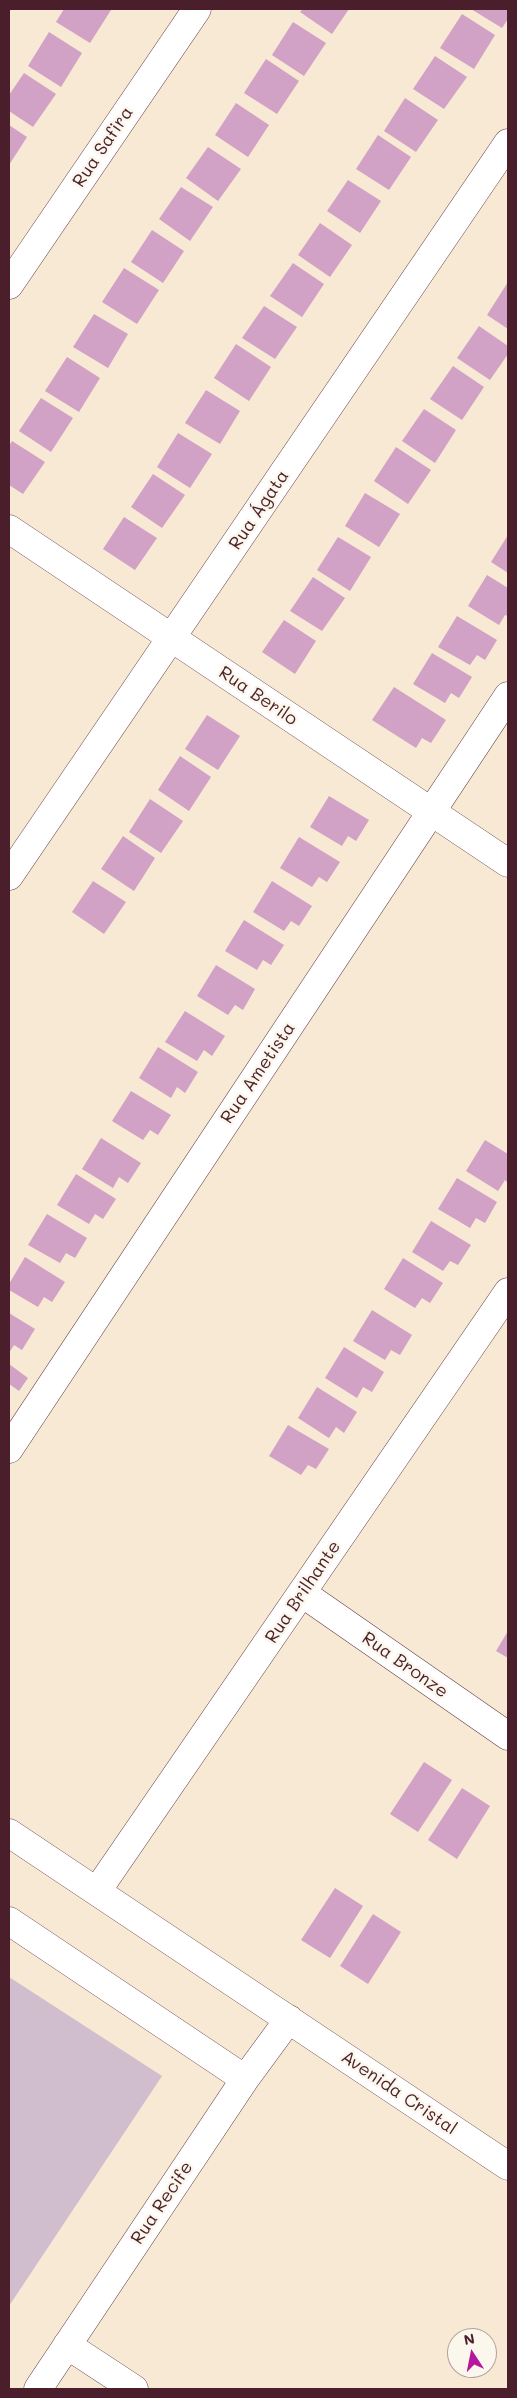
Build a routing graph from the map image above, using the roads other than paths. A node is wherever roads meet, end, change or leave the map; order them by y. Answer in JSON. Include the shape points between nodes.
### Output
{"nodes":[{"id":1,"x":196,"y":9,"type":"edge"},
{"id":2,"x":508,"y":143,"type":"edge"},
{"id":3,"x":9,"y":285,"type":"edge"},
{"id":4,"x":9,"y":529,"type":"edge"},
{"id":5,"x":172,"y":638,"type":"junction"},
{"id":6,"x":508,"y":696,"type":"edge"},
{"id":7,"x":431,"y":812,"type":"junction"},
{"id":8,"x":508,"y":863,"type":"edge"},
{"id":9,"x":9,"y":876,"type":"edge"},
{"id":10,"x":508,"y":1292,"type":"edge"},
{"id":11,"x":9,"y":1449,"type":"edge"},
{"id":12,"x":302,"y":1594,"type":"junction"},
{"id":13,"x":508,"y":1736,"type":"edge"},
{"id":14,"x":9,"y":1833,"type":"edge"},
{"id":15,"x":97,"y":1892,"type":"junction"},
{"id":16,"x":9,"y":1921,"type":"edge"},
{"id":17,"x":289,"y":2019,"type":"junction"},
{"id":18,"x":245,"y":2079,"type":"junction"},
{"id":19,"x":508,"y":2166,"type":"edge"},
{"id":20,"x":68,"y":2345,"type":"junction"},
{"id":21,"x":38,"y":2389,"type":"edge"},
{"id":22,"x":134,"y":2389,"type":"edge"}],
"edges":[{"from":1,"to":3,"type":"street","name":"Rua Safira"},
{"from":2,"to":5,"type":"street","name":"Rua Ágata"},
{"from":4,"to":5,"type":"street","name":"Rua Berilo"},
{"from":5,"to":7,"type":"street","name":"Rua Berilo"},
{"from":5,"to":9,"type":"street","name":"Rua Ágata"},
{"from":6,"to":7,"type":"street","name":"Rua Ametista"},
{"from":7,"to":8,"type":"street","name":"Rua Berilo"},
{"from":7,"to":11,"type":"street","name":"Rua Ametista"},
{"from":10,"to":12,"type":"street","name":"Rua Brilhante"},
{"from":12,"to":13,"type":"street","name":"Rua Bronze"},
{"from":12,"to":15,"type":"street","name":"Rua Brilhante"},
{"from":14,"to":15,"type":"street","name":"Avenida Cristal"},
{"from":15,"to":17,"type":"street","name":"Avenida Cristal"},
{"from":16,"to":18,"type":"street"},
{"from":17,"to":18,"type":"street","name":"Rua Recife"},
{"from":17,"to":19,"type":"street","name":"Avenida Cristal"},
{"from":18,"to":20,"type":"street","name":"Rua Recife"},
{"from":20,"to":21,"type":"street","name":"Rua Recife"},
{"from":20,"to":22,"type":"street"}]}
